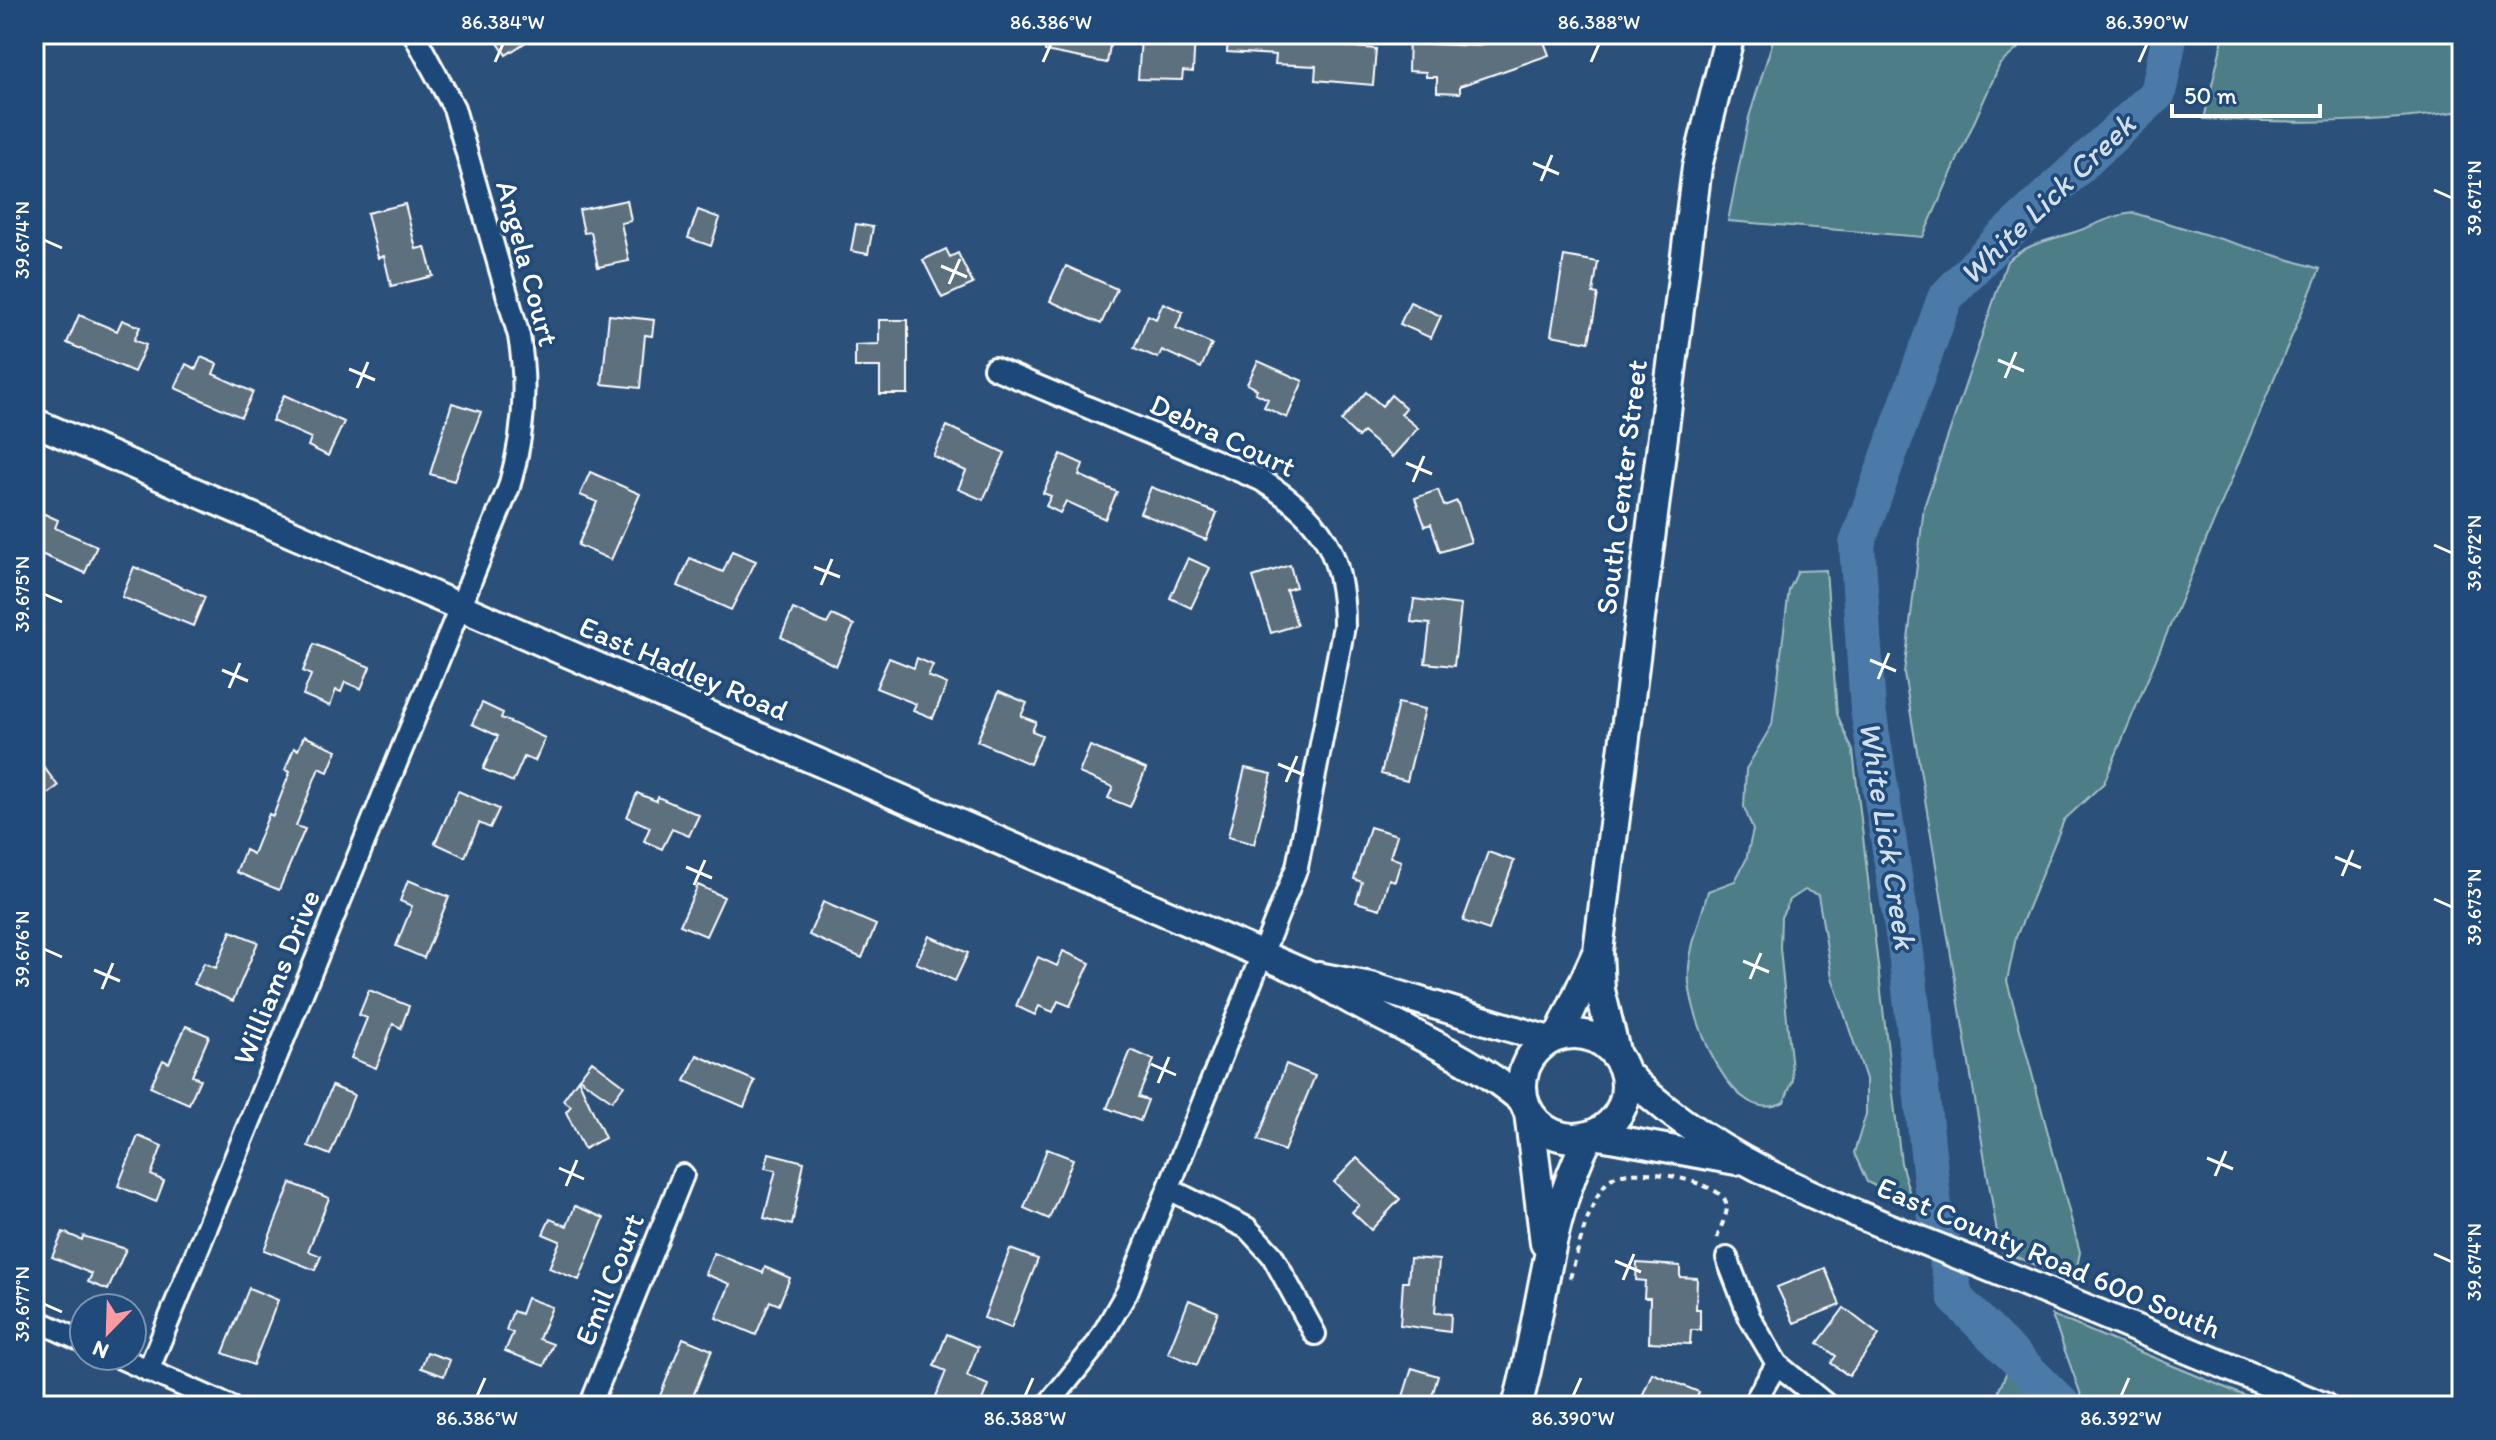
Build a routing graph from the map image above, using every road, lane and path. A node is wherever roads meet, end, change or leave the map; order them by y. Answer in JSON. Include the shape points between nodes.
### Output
{"nodes":[{"id":1,"x":414,"y":34,"type":"edge"},
{"id":2,"x":1730,"y":34,"type":"edge"},
{"id":3,"x":994,"y":368,"type":"dead end"},
{"id":4,"x":34,"y":422,"type":"edge"},
{"id":5,"x":459,"y":605,"type":"junction"},
{"id":6,"x":1598,"y":951,"type":"junction"},
{"id":7,"x":1263,"y":955,"type":"junction"},
{"id":8,"x":1309,"y":975,"type":"junction"},
{"id":9,"x":1554,"y":1038,"type":"junction"},
{"id":10,"x":1620,"y":1062,"type":"junction"},
{"id":11,"x":1527,"y":1107,"type":"junction"},
{"id":12,"x":1592,"y":1136,"type":"junction"},
{"id":13,"x":1751,"y":1164,"type":"junction"},
{"id":14,"x":683,"y":1175,"type":"dead end"},
{"id":15,"x":1169,"y":1189,"type":"junction"},
{"id":16,"x":1727,"y":1258,"type":"joint"},
{"id":17,"x":1547,"y":1259,"type":"junction"},
{"id":18,"x":1568,"y":1285,"type":"dead end"},
{"id":19,"x":34,"y":1319,"type":"edge"},
{"id":20,"x":1315,"y":1334,"type":"dead end"},
{"id":21,"x":68,"y":1335,"type":"edge"},
{"id":22,"x":1777,"y":1364,"type":"junction"},
{"id":23,"x":148,"y":1371,"type":"joint"},
{"id":24,"x":229,"y":1406,"type":"edge"},
{"id":25,"x":590,"y":1406,"type":"edge"},
{"id":26,"x":1047,"y":1406,"type":"edge"},
{"id":27,"x":1517,"y":1406,"type":"edge"},
{"id":28,"x":1752,"y":1406,"type":"edge"},
{"id":29,"x":1828,"y":1406,"type":"edge"},
{"id":30,"x":2323,"y":1406,"type":"edge"}],
"edges":[{"from":1,"to":5,"type":"street","name":"Angela Court","via":[[454,108],[524,366],[519,452]]},
{"from":2,"to":6,"type":"main road","name":"South Center Street","via":[[1697,167]]},
{"from":3,"to":7,"type":"street","name":"Debra Court","via":[[1261,480],[1293,500],[1331,546],[1339,565],[1344,626],[1304,843]]},
{"from":4,"to":5,"type":"street","name":"East Hadley Road"},
{"from":5,"to":7,"type":"street","name":"East Hadley Road"},
{"from":5,"to":23,"type":"street","name":"Williams Drive"},
{"from":6,"to":9,"type":"main road","name":"South Center Street"},
{"from":6,"to":10,"type":"main road","name":"South Center Street","via":[[1600,990]]},
{"from":7,"to":8,"type":"street","name":"East Hadley Road"},
{"from":7,"to":15,"type":"street","name":"Debra Court"},
{"from":8,"to":9,"type":"street","name":"East Hadley Road","via":[[1371,986]]},
{"from":8,"to":11,"type":"street","name":"East Hadley Road","via":[[1366,1012],[1472,1062]]},
{"from":9,"to":10,"type":"main road","via":[[1591,1037]]},
{"from":9,"to":11,"type":"main road","via":[[1526,1066],[1522,1090]]},
{"from":10,"to":12,"type":"main road","via":[[1626,1092],[1619,1113]]},
{"from":10,"to":13,"type":"street","name":"East County Road 600 South","via":[[1663,1109]]},
{"from":11,"to":12,"type":"main road","via":[[1555,1135]]},
{"from":11,"to":17,"type":"main road"},
{"from":12,"to":13,"type":"street","name":"East County Road 600 South"},
{"from":12,"to":17,"type":"main road","via":[[1566,1184]]},
{"from":13,"to":30,"type":"street","name":"East County Road 600 South"},
{"from":14,"to":25,"type":"street","name":"Emil Court"},
{"from":15,"to":20,"type":"street","via":[[1247,1228],[1272,1255]]},
{"from":15,"to":26,"type":"street","name":"Debra Court","via":[[1114,1317]]},
{"from":16,"to":18,"type":"path","via":[[1717,1247],[1728,1207],[1725,1199],[1686,1180],[1633,1172],[1613,1177],[1596,1196]]},
{"from":16,"to":22,"type":"street","via":[[1750,1318]]},
{"from":17,"to":27,"type":"main road"},
{"from":19,"to":21,"type":"street"},
{"from":22,"to":28,"type":"street"},
{"from":22,"to":29,"type":"street"},
{"from":23,"to":24,"type":"street"}]}
